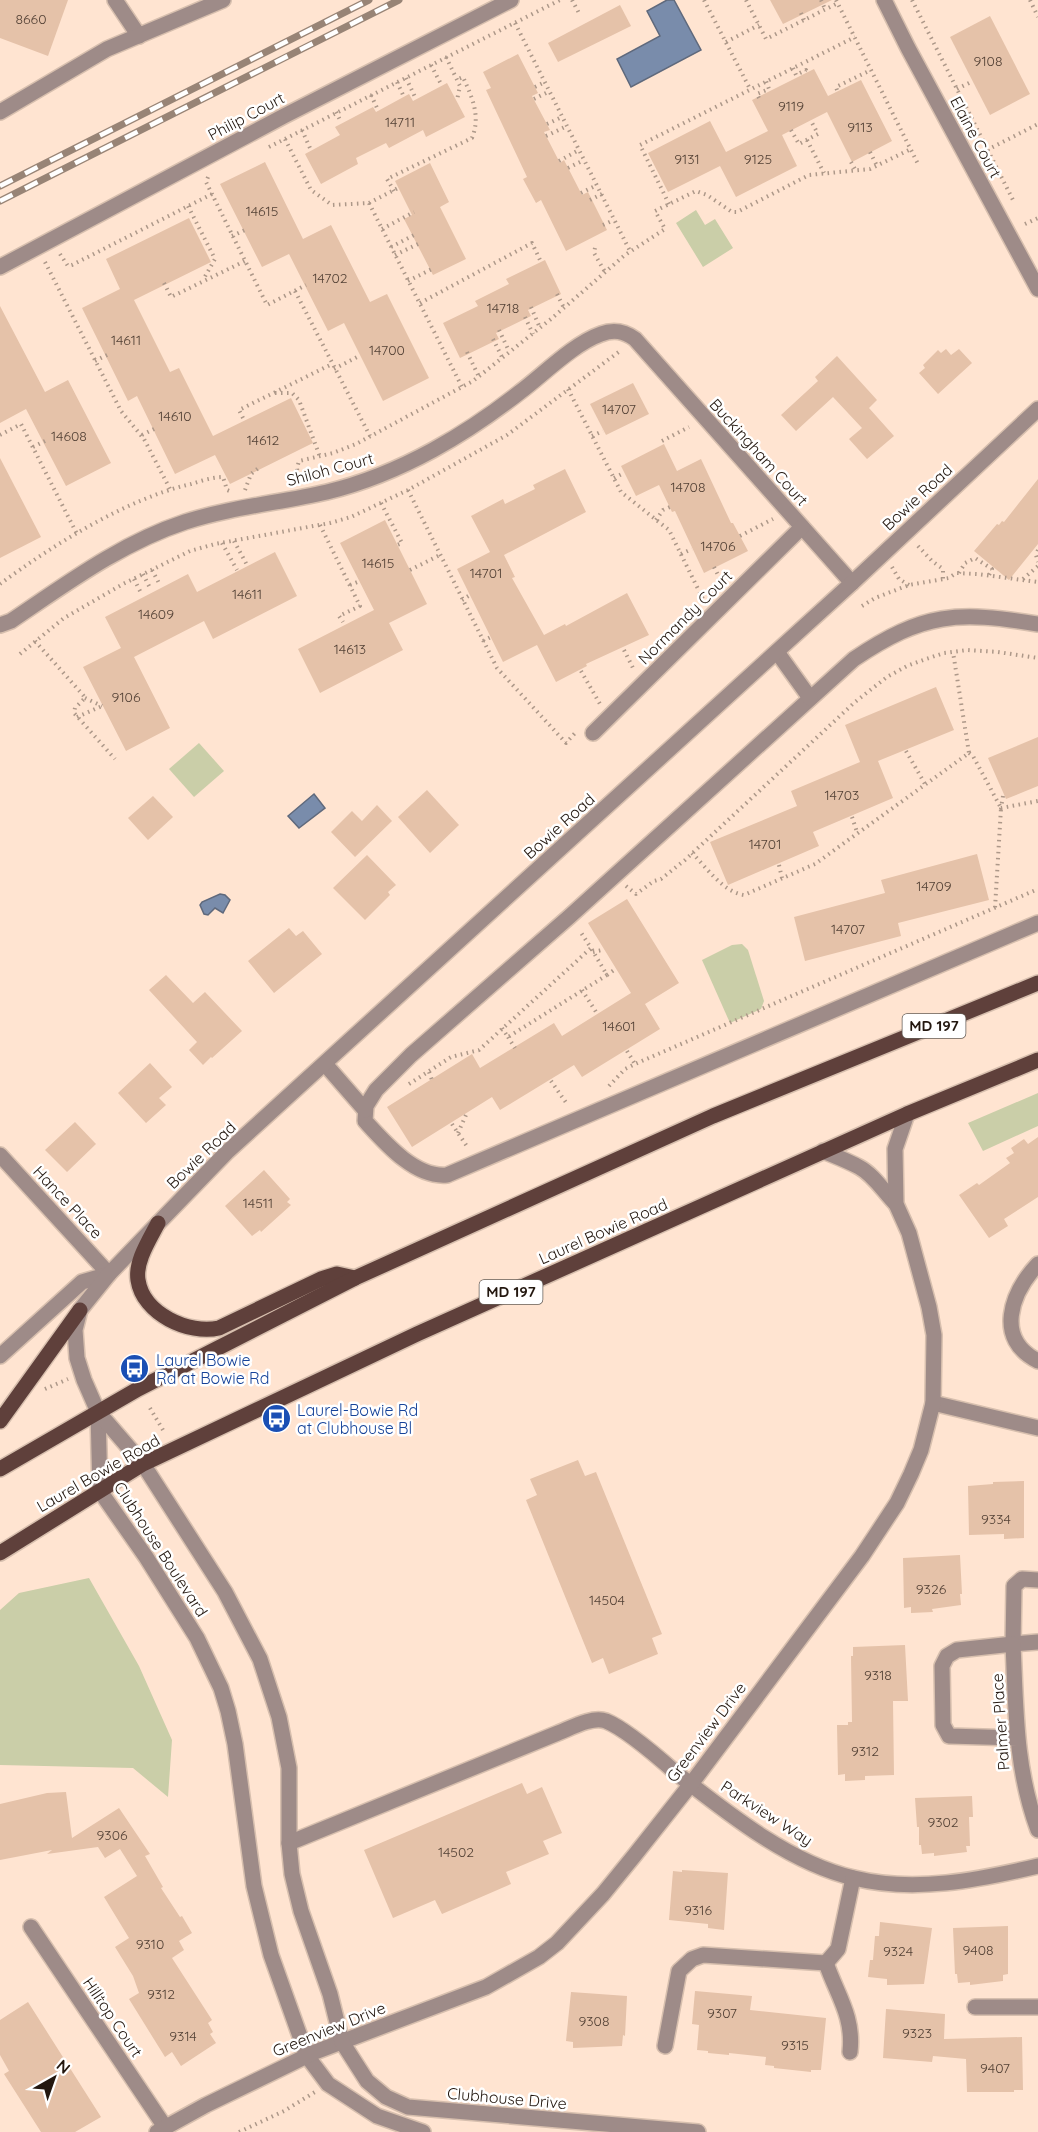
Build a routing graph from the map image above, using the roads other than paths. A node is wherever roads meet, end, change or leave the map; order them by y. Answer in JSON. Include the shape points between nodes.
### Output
{"nodes":[{"id":1,"x":115,"y":0,"type":"edge"},
{"id":2,"x":223,"y":0,"type":"edge"},
{"id":3,"x":511,"y":0,"type":"edge"},
{"id":4,"x":884,"y":0,"type":"edge"},
{"id":5,"x":139,"y":36,"type":"junction"},
{"id":6,"x":0,"y":112,"type":"edge"},
{"id":7,"x":0,"y":267,"type":"edge"},
{"id":8,"x":1038,"y":289,"type":"edge"},
{"id":9,"x":640,"y":345,"type":"joint"},
{"id":10,"x":1038,"y":409,"type":"edge"},
{"id":11,"x":802,"y":527,"type":"junction"},
{"id":12,"x":852,"y":583,"type":"junction"},
{"id":13,"x":6,"y":623,"type":"edge"},
{"id":14,"x":1038,"y":624,"type":"edge"},
{"id":15,"x":777,"y":652,"type":"junction"},
{"id":16,"x":810,"y":698,"type":"junction"},
{"id":17,"x":586,"y":730,"type":"road end"},
{"id":18,"x":1038,"y":923,"type":"edge"},
{"id":19,"x":1038,"y":983,"type":"edge"},
{"id":20,"x":1038,"y":1060,"type":"edge"},
{"id":21,"x":325,"y":1064,"type":"junction"},
{"id":22,"x":365,"y":1110,"type":"junction"},
{"id":23,"x":907,"y":1114,"type":"junction"},
{"id":24,"x":824,"y":1151,"type":"junction"},
{"id":25,"x":0,"y":1155,"type":"edge"},
{"id":26,"x":896,"y":1204,"type":"junction"},
{"id":27,"x":158,"y":1222,"type":"junction"},
{"id":28,"x":1038,"y":1264,"type":"edge"},
{"id":29,"x":109,"y":1274,"type":"junction"},
{"id":30,"x":355,"y":1278,"type":"junction"},
{"id":31,"x":80,"y":1310,"type":"junction"},
{"id":32,"x":0,"y":1356,"type":"edge"},
{"id":33,"x":1038,"y":1361,"type":"edge"},
{"id":34,"x":933,"y":1403,"type":"junction"},
{"id":35,"x":98,"y":1412,"type":"junction"},
{"id":36,"x":0,"y":1421,"type":"edge"},
{"id":37,"x":1038,"y":1428,"type":"edge"},
{"id":38,"x":143,"y":1464,"type":"junction"},
{"id":39,"x":0,"y":1469,"type":"edge"},
{"id":40,"x":100,"y":1491,"type":"junction"},
{"id":41,"x":0,"y":1553,"type":"edge"},
{"id":42,"x":1038,"y":1580,"type":"edge"},
{"id":43,"x":1038,"y":1642,"type":"edge"},
{"id":44,"x":1013,"y":1644,"type":"junction"},
{"id":45,"x":1017,"y":1738,"type":"junction"},
{"id":46,"x":691,"y":1784,"type":"junction"},
{"id":47,"x":1038,"y":1830,"type":"edge"},
{"id":48,"x":289,"y":1843,"type":"junction"},
{"id":49,"x":1038,"y":1866,"type":"edge"},
{"id":50,"x":853,"y":1878,"type":"junction"},
{"id":51,"x":31,"y":1927,"type":"dead end"},
{"id":52,"x":826,"y":1963,"type":"junction"},
{"id":53,"x":975,"y":2007,"type":"dead end"},
{"id":54,"x":1038,"y":2007,"type":"edge"},
{"id":55,"x":342,"y":2042,"type":"junction"},
{"id":56,"x":665,"y":2046,"type":"dead end"},
{"id":57,"x":850,"y":2052,"type":"dead end"},
{"id":58,"x":307,"y":2055,"type":"junction"},
{"id":59,"x":161,"y":2129,"type":"edge"},
{"id":60,"x":423,"y":2132,"type":"edge"},
{"id":61,"x":698,"y":2132,"type":"edge"}],
"edges":[{"from":1,"to":5,"type":"street"},
{"from":2,"to":5,"type":"street"},
{"from":3,"to":7,"type":"street","name":"Philip Court"},
{"from":4,"to":8,"type":"street","name":"Elaine Court"},
{"from":5,"to":6,"type":"street","via":[[107,49]]},
{"from":9,"to":11,"type":"street","name":"Buckingham Court"},
{"from":9,"to":13,"type":"street","name":"Shiloh Court","via":[[620,331],[600,334],[483,421],[396,468],[328,492],[216,514],[148,536]]},
{"from":10,"to":12,"type":"street","name":"Bowie Road"},
{"from":11,"to":12,"type":"street","name":"Buckingham Court"},
{"from":11,"to":17,"type":"street","name":"Normandy Court"},
{"from":12,"to":15,"type":"street","name":"Bowie Road"},
{"from":14,"to":16,"type":"street","via":[[971,615],[924,622],[854,659]]},
{"from":15,"to":16,"type":"street"},
{"from":15,"to":21,"type":"street","name":"Bowie Road"},
{"from":16,"to":22,"type":"street","via":[[411,1055],[376,1090]]},
{"from":18,"to":22,"type":"street","via":[[447,1175],[431,1175],[414,1167],[365,1121]]},
{"from":19,"to":30,"type":"main road","number":"MD 197","via":[[713,1116]]},
{"from":20,"to":23,"type":"main road","name":"Laurel Bowie Road","number":"MD 197"},
{"from":21,"to":22,"type":"street"},
{"from":21,"to":27,"type":"street","name":"Bowie Road","via":[[227,1152]]},
{"from":23,"to":24,"type":"main road","name":"Laurel Bowie Road","number":"MD 197"},
{"from":23,"to":26,"type":"street","name":"Greenview Drive","via":[[895,1149]]},
{"from":24,"to":26,"type":"street","via":[[860,1167]]},
{"from":24,"to":38,"type":"main road","name":"Laurel Bowie Road","number":"MD 197","via":[[417,1334]]},
{"from":25,"to":29,"type":"street","name":"Hance Place"},
{"from":26,"to":34,"type":"street","name":"Greenview Drive","via":[[909,1233],[929,1307],[934,1335]]},
{"from":27,"to":29,"type":"street","name":"Bowie Road"},
{"from":27,"to":30,"type":"main road","via":[[139,1264],[142,1293],[164,1315],[194,1329],[219,1328],[321,1279],[337,1274]]},
{"from":28,"to":33,"type":"street","via":[[1016,1296],[1011,1325],[1021,1349]]},
{"from":29,"to":31,"type":"street","name":"Bowie Road"},
{"from":29,"to":32,"type":"street","name":"Bowie Road","via":[[82,1282]]},
{"from":30,"to":35,"type":"main road","number":"MD 197"},
{"from":31,"to":35,"type":"street","via":[[75,1330],[77,1358]]},
{"from":31,"to":36,"type":"main road"},
{"from":34,"to":37,"type":"street"},
{"from":34,"to":46,"type":"street","name":"Greenview Drive","via":[[921,1450],[897,1503]]},
{"from":35,"to":38,"type":"street","name":"Clubhouse Boulevard"},
{"from":35,"to":39,"type":"main road","number":"MD 197"},
{"from":35,"to":40,"type":"street","name":"Clubhouse Boulevard"},
{"from":38,"to":40,"type":"main road","name":"Laurel Bowie Road","number":"MD 197"},
{"from":38,"to":48,"type":"street","name":"Clubhouse Boulevard","via":[[225,1592],[260,1659],[279,1717],[289,1768]]},
{"from":40,"to":41,"type":"main road","name":"Laurel Bowie Road","number":"MD 197"},
{"from":40,"to":58,"type":"street","name":"Clubhouse Boulevard","via":[[196,1638],[221,1688],[234,1744],[254,1886],[271,1955]]},
{"from":42,"to":44,"type":"street","name":"Palmer Place","via":[[1022,1579],[1014,1586]]},
{"from":43,"to":44,"type":"street"},
{"from":44,"to":45,"type":"street","name":"Palmer Place"},
{"from":44,"to":45,"type":"street","via":[[957,1650],[947,1656],[942,1666],[943,1725],[949,1736]]},
{"from":45,"to":47,"type":"street","name":"Palmer Place","via":[[1024,1785]]},
{"from":46,"to":48,"type":"street","name":"Parkview Way","via":[[604,1720],[589,1721]]},
{"from":46,"to":50,"type":"street","name":"Parkview Way","via":[[782,1848]]},
{"from":46,"to":55,"type":"street","name":"Greenview Drive","via":[[603,1894],[539,1957],[486,1988]]},
{"from":48,"to":55,"type":"street","name":"Clubhouse Boulevard","via":[[301,1911]]},
{"from":49,"to":50,"type":"street","name":"Parkview Way","via":[[994,1877],[932,1883],[899,1884]]},
{"from":50,"to":52,"type":"street","via":[[838,1949]]},
{"from":51,"to":59,"type":"street","name":"Hilltop Court"},
{"from":52,"to":56,"type":"street","via":[[703,1955],[692,1959],[679,1971]]},
{"from":52,"to":57,"type":"street","via":[[851,2029]]},
{"from":53,"to":54,"type":"street"},
{"from":55,"to":58,"type":"street","name":"Greenview Drive"},
{"from":55,"to":61,"type":"street","name":"Clubhouse Drive","via":[[367,2081],[386,2097],[408,2107]]},
{"from":58,"to":59,"type":"street","name":"Greenview Drive"},
{"from":58,"to":60,"type":"street","via":[[328,2084],[376,2116]]}]}
